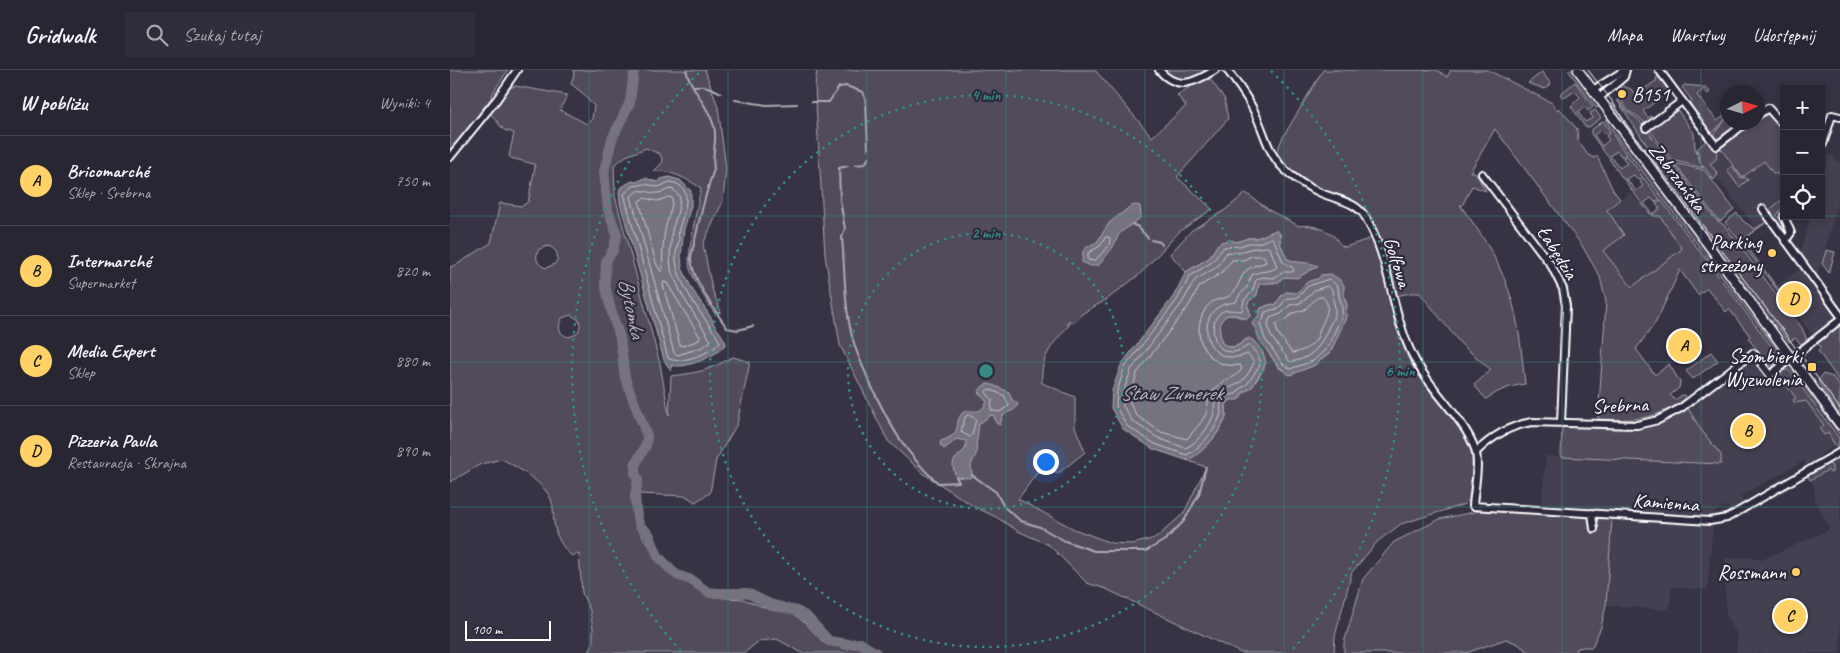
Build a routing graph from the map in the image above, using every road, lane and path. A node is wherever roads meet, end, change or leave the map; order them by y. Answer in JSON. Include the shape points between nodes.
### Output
{"nodes":[{"id":1,"x":517,"y":70,"type":"edge"},
{"id":2,"x":1159,"y":70,"type":"edge"},
{"id":3,"x":1215,"y":70,"type":"edge"},
{"id":4,"x":1227,"y":70,"type":"edge"},
{"id":5,"x":1578,"y":70,"type":"edge"},
{"id":6,"x":1626,"y":70,"type":"edge"},
{"id":7,"x":1659,"y":70,"type":"edge"},
{"id":8,"x":1593,"y":90,"type":"junction"},
{"id":9,"x":1599,"y":98,"type":"junction"},
{"id":10,"x":1682,"y":101,"type":"junction"},
{"id":11,"x":1765,"y":110,"type":"edge"},
{"id":12,"x":1840,"y":117,"type":"edge"},
{"id":13,"x":1780,"y":122,"type":"edge"},
{"id":14,"x":1646,"y":128,"type":"dead end"},
{"id":15,"x":1737,"y":130,"type":"edge"},
{"id":16,"x":1825,"y":138,"type":"edge"},
{"id":17,"x":450,"y":157,"type":"edge"},
{"id":18,"x":1482,"y":174,"type":"dead end"},
{"id":19,"x":1763,"y":209,"type":"dead end"},
{"id":20,"x":1786,"y":220,"type":"edge"},
{"id":21,"x":1785,"y":241,"type":"junction"},
{"id":22,"x":1840,"y":315,"type":"edge"},
{"id":23,"x":1840,"y":320,"type":"edge"},
{"id":24,"x":1792,"y":358,"type":"junction"},
{"id":25,"x":1561,"y":422,"type":"junction"},
{"id":26,"x":1840,"y":425,"type":"edge"},
{"id":27,"x":1476,"y":452,"type":"junction"},
{"id":28,"x":1840,"y":452,"type":"edge"},
{"id":29,"x":1473,"y":506,"type":"joint"},
{"id":30,"x":1592,"y":513,"type":"junction"},
{"id":31,"x":1594,"y":529,"type":"dead end"}],
"edges":[{"from":1,"to":17,"type":"street"},
{"from":2,"to":3,"type":"street","via":[[1173,82],[1187,83]]},
{"from":4,"to":27,"type":"street","name":"Golfowa","via":[[1246,95],[1274,158],[1283,168],[1300,183],[1345,201],[1365,217],[1379,248],[1400,325],[1414,360],[1470,437]]},
{"from":5,"to":8,"type":"main road","name":"Zabrzańska"},
{"from":6,"to":8,"type":"street"},
{"from":6,"to":9,"type":"street","via":[[1624,77]]},
{"from":7,"to":10,"type":"street"},
{"from":8,"to":9,"type":"main road","name":"Zabrzańska"},
{"from":9,"to":24,"type":"main road","name":"Zabrzańska"},
{"from":10,"to":14,"type":"street"},
{"from":10,"to":15,"type":"street","via":[[1716,146]]},
{"from":11,"to":13,"type":"street","via":[[1768,108]]},
{"from":12,"to":16,"type":"street","via":[[1832,115]]},
{"from":18,"to":25,"type":"street","name":"Łabędzia","via":[[1551,265],[1563,289],[1566,306]]},
{"from":19,"to":21,"type":"street"},
{"from":20,"to":21,"type":"street","via":[[1791,233]]},
{"from":21,"to":22,"type":"street"},
{"from":23,"to":24,"type":"street"},
{"from":24,"to":25,"type":"street","name":"Srebrna","via":[[1770,375],[1753,353],[1681,408],[1658,420],[1637,425]]},
{"from":24,"to":26,"type":"main road","name":"Zabrzańska"},
{"from":25,"to":27,"type":"street","name":"Srebrna","via":[[1516,425]]},
{"from":27,"to":29,"type":"street","name":"Golfowa"},
{"from":28,"to":30,"type":"street","name":"Kamienna","via":[[1720,520]]},
{"from":29,"to":30,"type":"street","name":"Kamienna"},
{"from":30,"to":31,"type":"street"}]}
